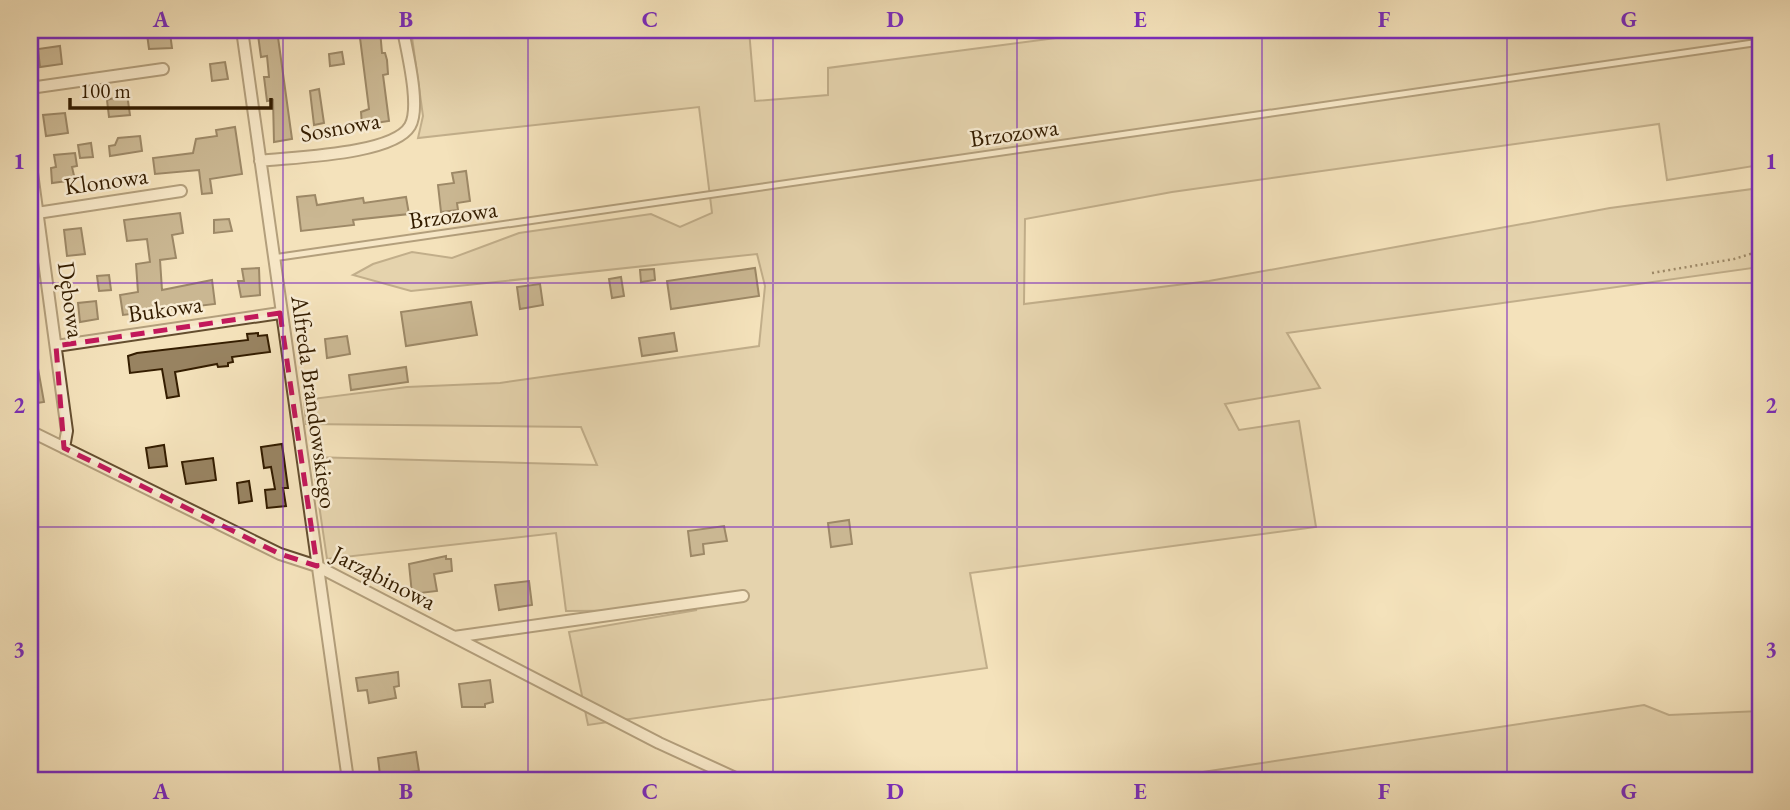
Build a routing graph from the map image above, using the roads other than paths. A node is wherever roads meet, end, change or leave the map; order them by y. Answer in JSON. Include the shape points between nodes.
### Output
{"nodes":[{"id":1,"x":242,"y":30,"type":"edge"},
{"id":2,"x":404,"y":30,"type":"edge"},
{"id":3,"x":1760,"y":42,"type":"edge"},
{"id":4,"x":163,"y":69,"type":"dead end"},
{"id":5,"x":30,"y":88,"type":"edge"},
{"id":6,"x":30,"y":158,"type":"edge"},
{"id":7,"x":260,"y":161,"type":"junction"},
{"id":8,"x":181,"y":191,"type":"dead end"},
{"id":9,"x":37,"y":213,"type":"junction"},
{"id":10,"x":273,"y":258,"type":"junction"},
{"id":11,"x":281,"y":313,"type":"junction"},
{"id":12,"x":56,"y":346,"type":"junction"},
{"id":13,"x":30,"y":431,"type":"edge"},
{"id":14,"x":64,"y":448,"type":"junction"},
{"id":15,"x":317,"y":566,"type":"junction"},
{"id":16,"x":743,"y":596,"type":"dead end"},
{"id":17,"x":454,"y":637,"type":"junction"},
{"id":18,"x":348,"y":780,"type":"edge"},
{"id":19,"x":740,"y":780,"type":"edge"}],
"edges":[{"from":1,"to":7,"type":"street","name":"Alfreda Brandowskiego"},
{"from":2,"to":7,"type":"street","name":"Sosnowa","via":[[413,112],[410,126],[400,137],[381,146]]},
{"from":3,"to":10,"type":"lane","name":"Brzozowa"},
{"from":4,"to":5,"type":"street"},
{"from":6,"to":9,"type":"street","name":"Dębowa"},
{"from":7,"to":10,"type":"street","name":"Alfreda Brandowskiego"},
{"from":8,"to":9,"type":"street","name":"Klonowa"},
{"from":9,"to":12,"type":"street","name":"Dębowa"},
{"from":10,"to":11,"type":"street","name":"Alfreda Brandowskiego"},
{"from":11,"to":12,"type":"street","name":"Bukowa"},
{"from":11,"to":15,"type":"street","name":"Alfreda Brandowskiego"},
{"from":12,"to":14,"type":"street","name":"Dębowa","via":[[67,431]]},
{"from":13,"to":14,"type":"street","name":"Jarząbinowa"},
{"from":14,"to":15,"type":"street","name":"Jarząbinowa","via":[[280,554]]},
{"from":15,"to":17,"type":"street","name":"Jarząbinowa"},
{"from":15,"to":18,"type":"street","name":"Alfreda Brandowskiego"},
{"from":16,"to":17,"type":"street","name":"Jarząbinowa"},
{"from":17,"to":19,"type":"street"}]}
